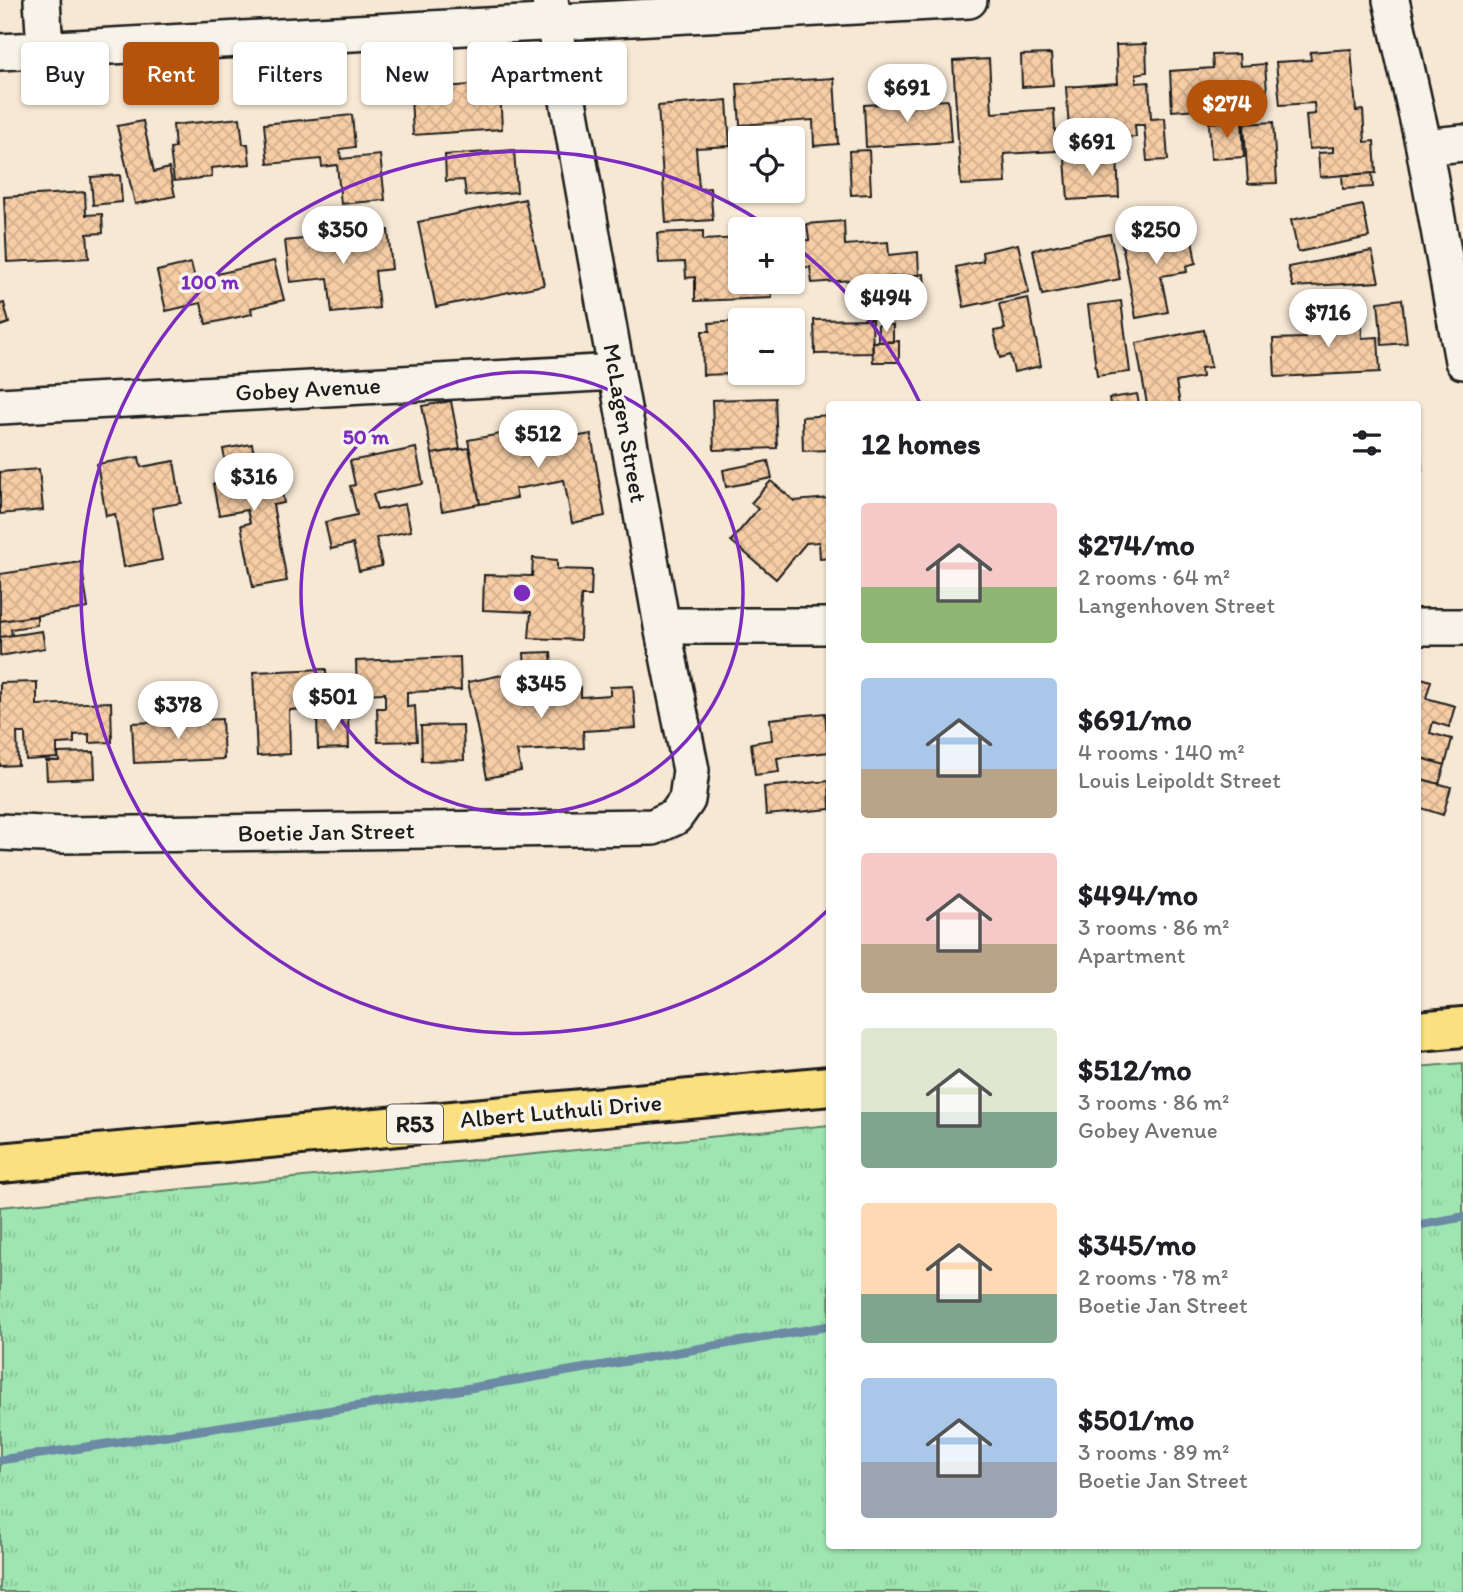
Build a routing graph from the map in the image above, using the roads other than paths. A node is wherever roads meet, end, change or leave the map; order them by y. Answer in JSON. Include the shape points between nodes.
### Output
{"nodes":[{"id":1,"x":42,"y":0,"type":"edge"},
{"id":2,"x":968,"y":0,"type":"edge"},
{"id":3,"x":1391,"y":0,"type":"edge"},
{"id":4,"x":552,"y":11,"type":"edge"},
{"id":5,"x":45,"y":42,"type":"edge"},
{"id":6,"x":109,"y":44,"type":"edge"},
{"id":7,"x":21,"y":51,"type":"edge"},
{"id":8,"x":0,"y":52,"type":"edge"},
{"id":9,"x":1463,"y":143,"type":"edge"},
{"id":10,"x":1424,"y":147,"type":"junction"},
{"id":11,"x":1463,"y":361,"type":"edge"},
{"id":12,"x":616,"y":372,"type":"junction"},
{"id":13,"x":0,"y":406,"type":"edge"},
{"id":14,"x":662,"y":626,"type":"junction"},
{"id":15,"x":826,"y":626,"type":"edge"},
{"id":16,"x":1421,"y":626,"type":"edge"},
{"id":17,"x":1463,"y":626,"type":"edge"},
{"id":18,"x":653,"y":827,"type":"joint"},
{"id":19,"x":0,"y":832,"type":"edge"},
{"id":20,"x":1463,"y":1027,"type":"edge"},
{"id":21,"x":1421,"y":1031,"type":"edge"},
{"id":22,"x":826,"y":1086,"type":"edge"},
{"id":23,"x":0,"y":1163,"type":"edge"}],
"edges":[{"from":1,"to":5,"type":"street"},
{"from":2,"to":4,"type":"street"},
{"from":3,"to":10,"type":"street"},
{"from":4,"to":6,"type":"street"},
{"from":4,"to":12,"type":"street","name":"McLagen Street"},
{"from":7,"to":8,"type":"street"},
{"from":9,"to":10,"type":"street"},
{"from":10,"to":11,"type":"street"},
{"from":12,"to":13,"type":"street","name":"Gobey Avenue"},
{"from":12,"to":14,"type":"street","name":"McLagen Street"},
{"from":14,"to":15,"type":"street"},
{"from":14,"to":18,"type":"street","name":"McLagen Street","via":[[691,770],[687,800],[675,817]]},
{"from":16,"to":17,"type":"street"},
{"from":18,"to":19,"type":"street","name":"Boetie Jan Street"},
{"from":20,"to":21,"type":"main road"},
{"from":22,"to":23,"type":"main road","name":"Albert Luthuli Drive","number":"R53"}]}
